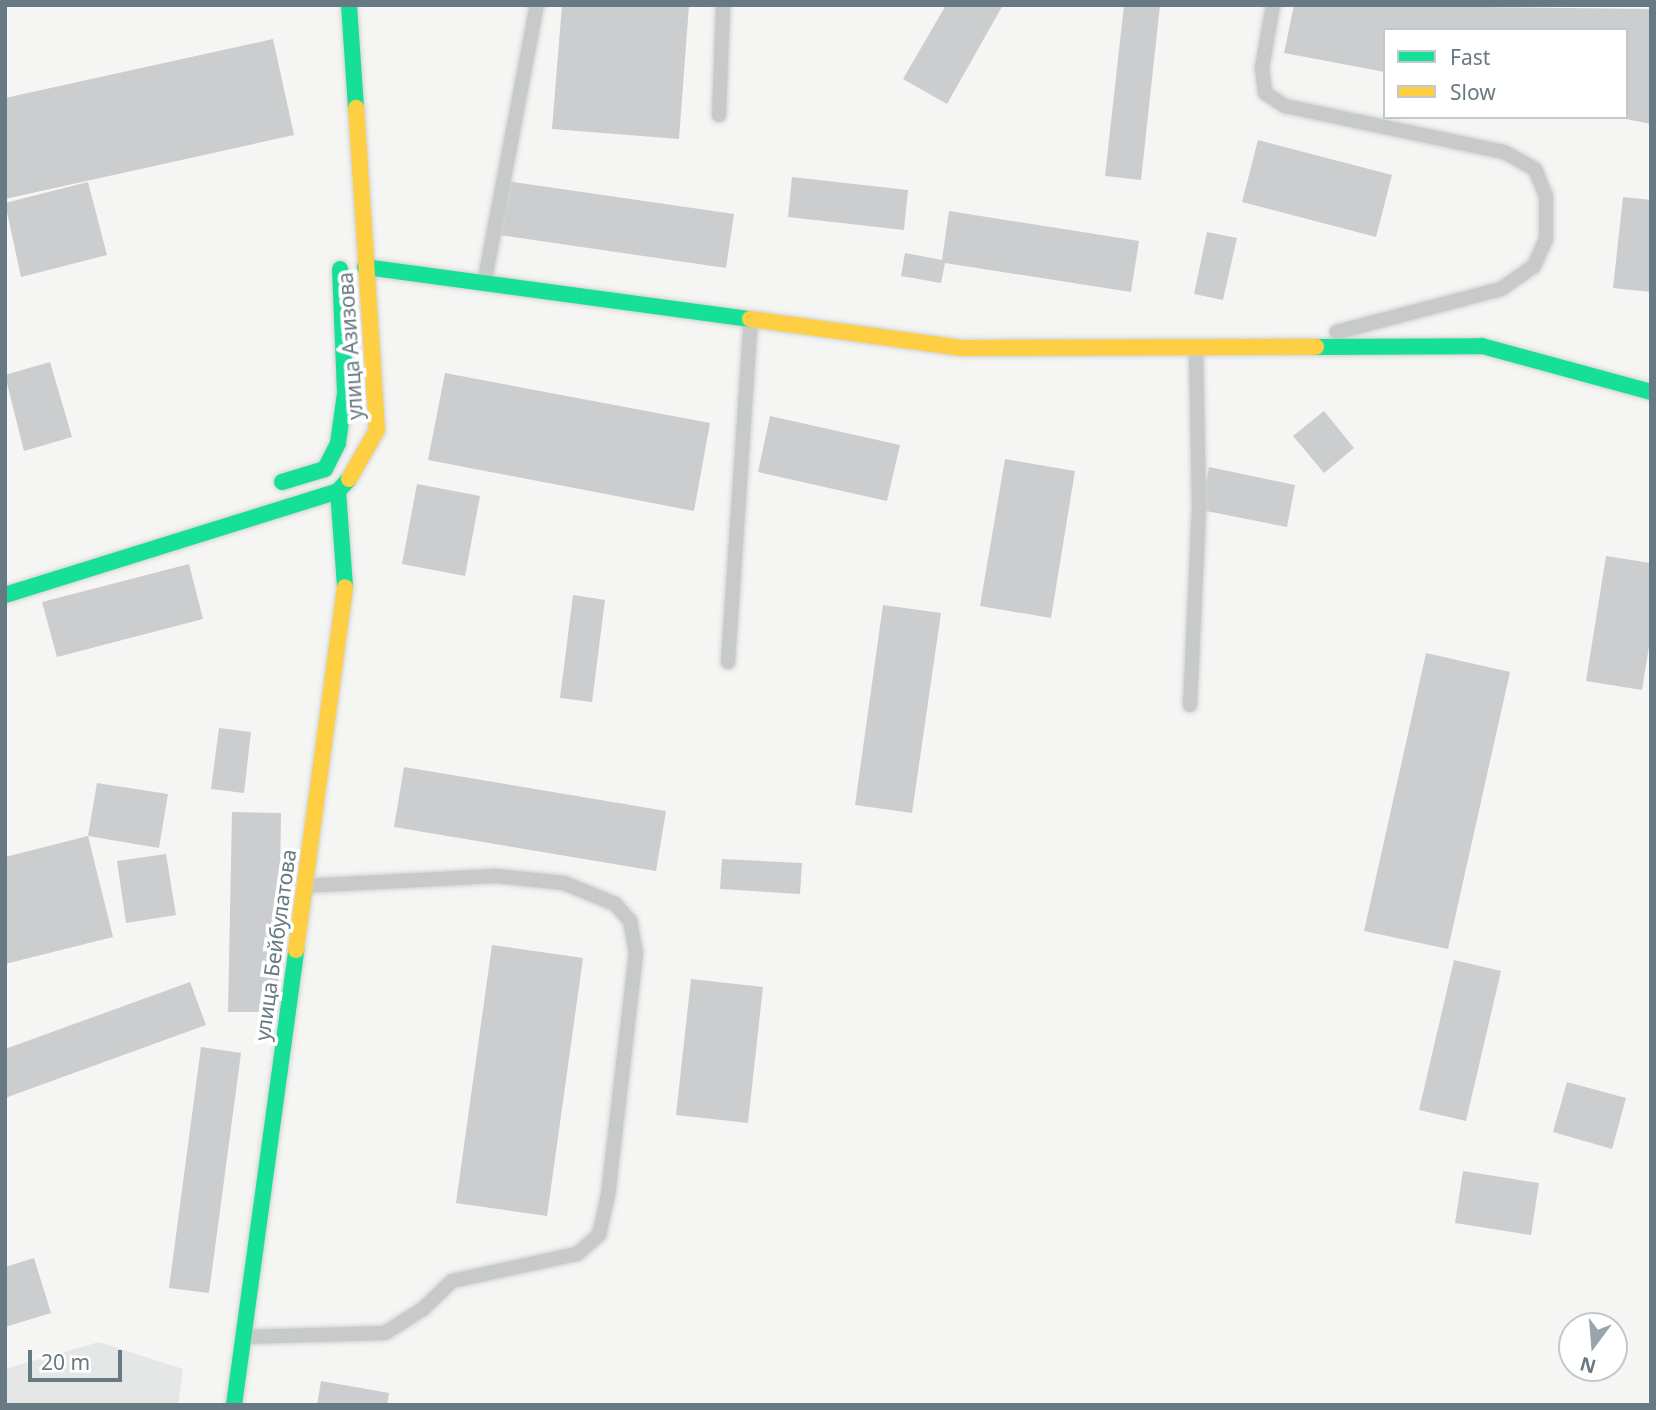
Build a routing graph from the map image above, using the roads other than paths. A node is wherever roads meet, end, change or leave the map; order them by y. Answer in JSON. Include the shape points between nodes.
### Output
{"nodes":[{"id":1,"x":349,"y":5,"type":"edge"},
{"id":2,"x":537,"y":5,"type":"edge"},
{"id":3,"x":723,"y":5,"type":"edge"},
{"id":4,"x":1273,"y":5,"type":"edge"},
{"id":5,"x":719,"y":115,"type":"dead end"},
{"id":6,"x":340,"y":253,"type":"dead end"},
{"id":7,"x":365,"y":267,"type":"junction"},
{"id":8,"x":485,"y":279,"type":"junction"},
{"id":9,"x":751,"y":318,"type":"junction"},
{"id":10,"x":1196,"y":350,"type":"junction"},
{"id":11,"x":1268,"y":351,"type":"junction"},
{"id":12,"x":1651,"y":392,"type":"edge"},
{"id":13,"x":258,"y":490,"type":"dead end"},
{"id":14,"x":338,"y":491,"type":"junction"},
{"id":15,"x":5,"y":595,"type":"edge"},
{"id":16,"x":728,"y":662,"type":"dead end"},
{"id":17,"x":1191,"y":705,"type":"dead end"},
{"id":18,"x":305,"y":886,"type":"junction"},
{"id":19,"x":243,"y":1337,"type":"junction"},
{"id":20,"x":234,"y":1405,"type":"edge"}],
"edges":[{"from":1,"to":7,"type":"street","name":"улица Азизова"},
{"from":2,"to":8,"type":"lane"},
{"from":3,"to":5,"type":"lane"},
{"from":4,"to":11,"type":"lane","via":[[1262,68],[1265,93],[1285,106],[1504,152],[1535,169],[1546,196],[1546,239],[1534,266],[1501,289]]},
{"from":6,"to":13,"type":"street","name":"улица Азизова","via":[[345,393],[338,443],[325,469]]},
{"from":7,"to":8,"type":"street"},
{"from":7,"to":14,"type":"street","name":"улица Азизова","via":[[377,430],[363,464]]},
{"from":8,"to":9,"type":"street"},
{"from":9,"to":10,"type":"street","via":[[963,348]]},
{"from":9,"to":16,"type":"lane"},
{"from":10,"to":11,"type":"street"},
{"from":10,"to":17,"type":"lane","via":[[1199,506]]},
{"from":11,"to":12,"type":"street","via":[[1482,346]]},
{"from":14,"to":15,"type":"street","name":"улица Азизова"},
{"from":14,"to":18,"type":"street","name":"улица Бейбулатова","via":[[346,561]]},
{"from":18,"to":19,"type":"street","name":"улица Бейбулатова"},
{"from":18,"to":19,"type":"lane","via":[[381,887],[496,876],[564,883],[615,904],[630,922],[636,954],[608,1195],[599,1235],[577,1254],[452,1281],[423,1309],[385,1333]]},
{"from":19,"to":20,"type":"street","name":"улица Бейбулатова"}]}
